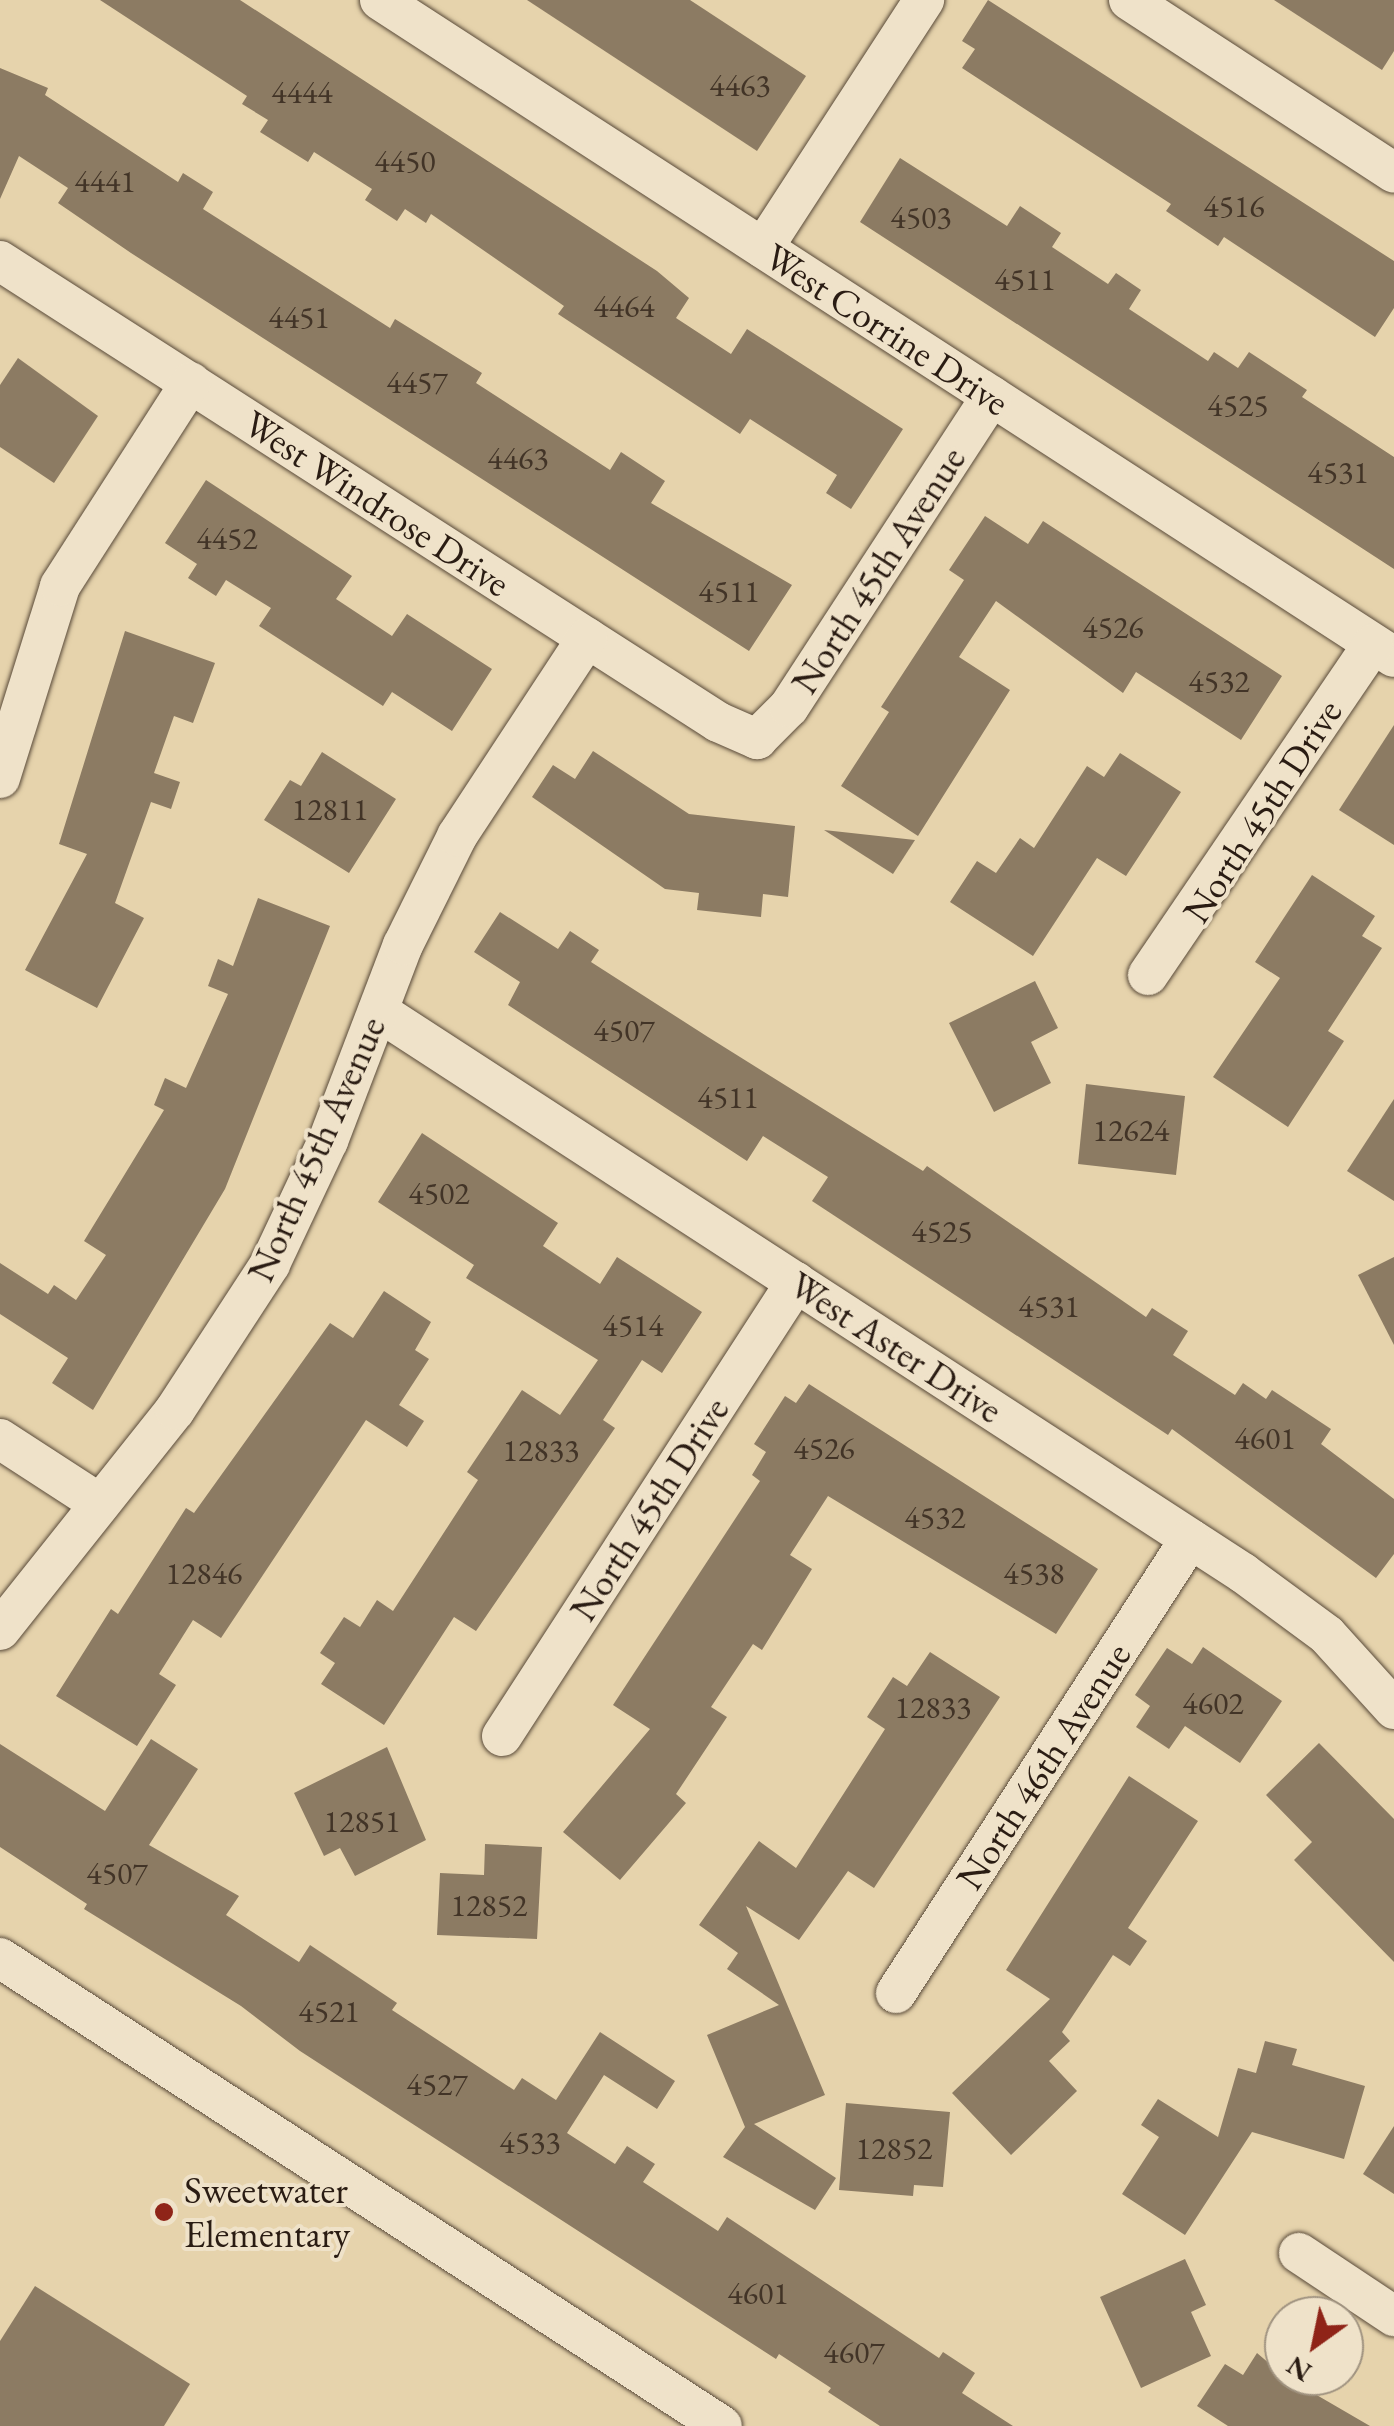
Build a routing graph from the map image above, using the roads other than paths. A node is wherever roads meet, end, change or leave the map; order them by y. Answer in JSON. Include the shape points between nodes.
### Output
{"nodes":[{"id":1,"x":380,"y":0,"type":"edge"},
{"id":2,"x":924,"y":0,"type":"edge"},
{"id":3,"x":1129,"y":0,"type":"edge"},
{"id":4,"x":1394,"y":173,"type":"edge"},
{"id":5,"x":763,"y":248,"type":"junction"},
{"id":6,"x":0,"y":261,"type":"edge"},
{"id":7,"x":190,"y":382,"type":"junction"},
{"id":8,"x":992,"y":396,"type":"junction"},
{"id":9,"x":587,"y":638,"type":"junction"},
{"id":10,"x":1384,"y":651,"type":"edge"},
{"id":11,"x":758,"y":739,"type":"joint"},
{"id":12,"x":0,"y":778,"type":"edge"},
{"id":13,"x":1148,"y":975,"type":"dead end"},
{"id":14,"x":378,"y":1011,"type":"junction"},
{"id":15,"x":796,"y":1282,"type":"junction"},
{"id":16,"x":0,"y":1439,"type":"edge"},
{"id":17,"x":100,"y":1504,"type":"junction"},
{"id":18,"x":1190,"y":1539,"type":"junction"},
{"id":19,"x":0,"y":1630,"type":"edge"},
{"id":20,"x":1394,"y":1709,"type":"edge"},
{"id":21,"x":502,"y":1736,"type":"dead end"},
{"id":22,"x":0,"y":1958,"type":"edge"},
{"id":23,"x":896,"y":1993,"type":"dead end"},
{"id":24,"x":1299,"y":2253,"type":"dead end"},
{"id":25,"x":1394,"y":2316,"type":"edge"},
{"id":26,"x":722,"y":2426,"type":"edge"}],
"edges":[{"from":1,"to":5,"type":"street","name":"West Corrine Drive"},
{"from":2,"to":5,"type":"street"},
{"from":3,"to":4,"type":"street"},
{"from":5,"to":8,"type":"street","name":"West Corrine Drive"},
{"from":6,"to":7,"type":"street","name":"West Windrose Drive"},
{"from":7,"to":9,"type":"street","name":"West Windrose Drive"},
{"from":7,"to":12,"type":"street","via":[[60,586]]},
{"from":8,"to":10,"type":"street","name":"West Corrine Drive"},
{"from":8,"to":11,"type":"street","name":"North 45th Avenue","via":[[788,707]]},
{"from":9,"to":11,"type":"street","name":"West Windrose Drive","via":[[718,722]]},
{"from":9,"to":14,"type":"street","name":"North 45th Avenue","via":[[458,836]]},
{"from":10,"to":13,"type":"street","name":"North 45th Drive"},
{"from":14,"to":15,"type":"street","name":"West Aster Drive"},
{"from":14,"to":17,"type":"street","name":"North 45th Avenue","via":[[328,1141],[270,1264],[218,1351]]},
{"from":15,"to":18,"type":"street","name":"West Aster Drive"},
{"from":15,"to":21,"type":"street","name":"North 45th Drive"},
{"from":16,"to":17,"type":"street"},
{"from":17,"to":19,"type":"street","name":"North 45th Avenue"},
{"from":18,"to":20,"type":"street","name":"West Aster Drive","via":[[1327,1635]]},
{"from":18,"to":23,"type":"street","name":"North 46th Avenue"},
{"from":22,"to":26,"type":"street"},
{"from":24,"to":25,"type":"street"}]}
